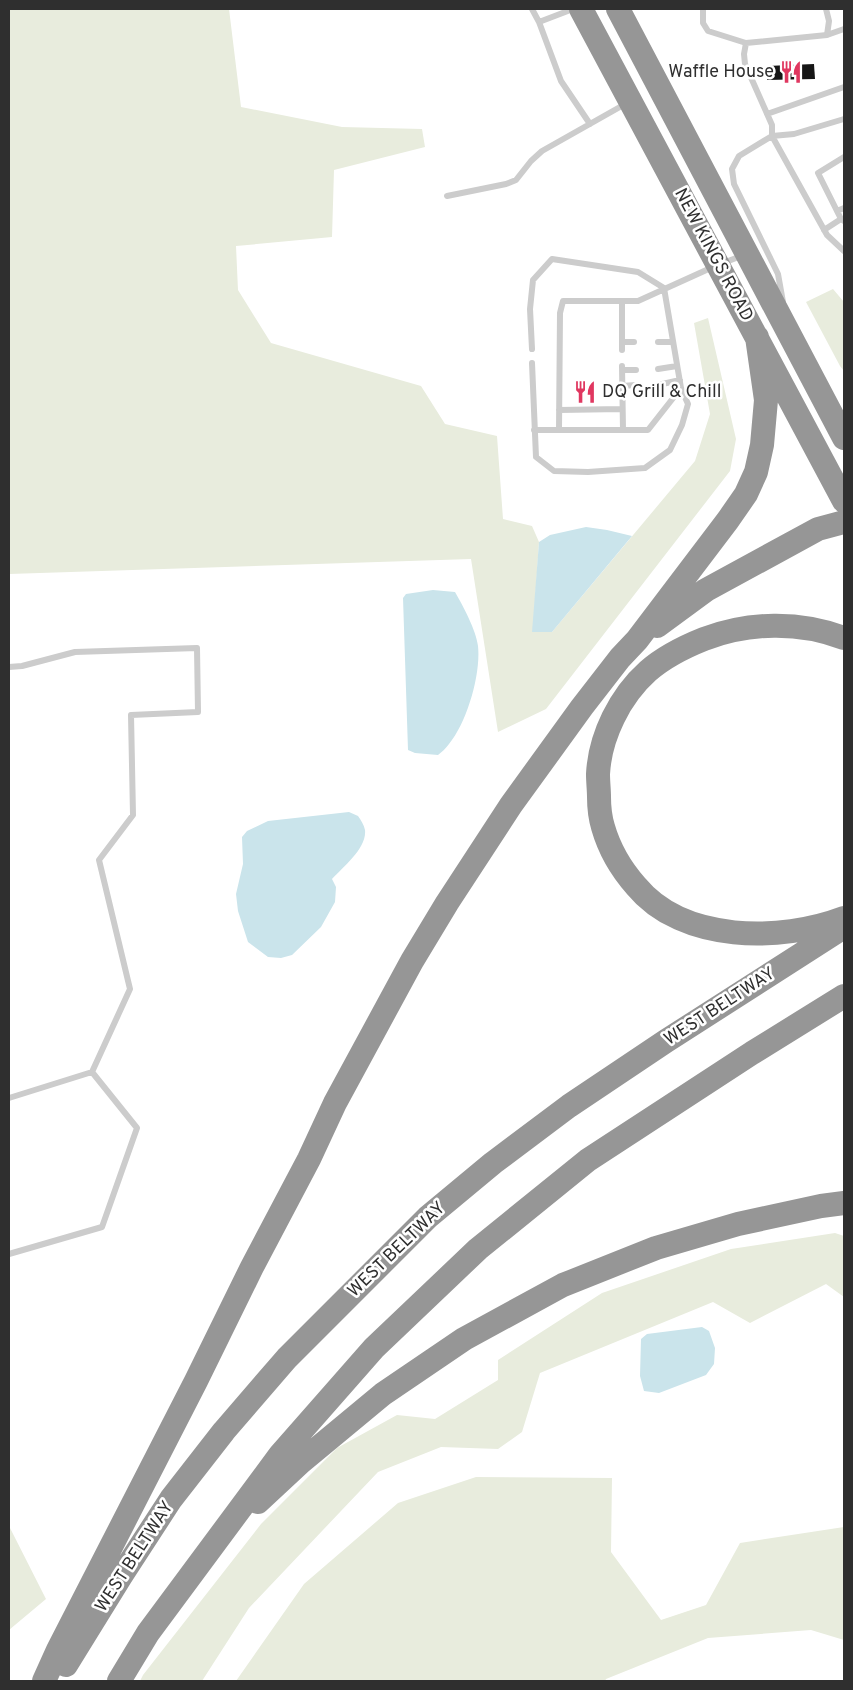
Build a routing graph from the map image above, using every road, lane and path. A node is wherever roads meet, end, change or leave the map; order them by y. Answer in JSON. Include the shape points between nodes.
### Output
{"nodes":[{"id":1,"x":532,"y":9,"type":"edge"},
{"id":2,"x":573,"y":9,"type":"edge"},
{"id":3,"x":581,"y":9,"type":"edge"},
{"id":4,"x":703,"y":9,"type":"edge"},
{"id":5,"x":826,"y":9,"type":"edge"},
{"id":6,"x":623,"y":14,"type":"edge"},
{"id":7,"x":539,"y":22,"type":"junction"},
{"id":8,"x":844,"y":29,"type":"edge"},
{"id":9,"x":827,"y":34,"type":"junction"},
{"id":10,"x":746,"y":44,"type":"junction"},
{"id":11,"x":844,"y":87,"type":"edge"},
{"id":12,"x":630,"y":101,"type":"junction"},
{"id":13,"x":767,"y":114,"type":"junction"},
{"id":14,"x":844,"y":119,"type":"edge"},
{"id":15,"x":590,"y":124,"type":"junction"},
{"id":16,"x":772,"y":136,"type":"junction"},
{"id":17,"x":844,"y":157,"type":"edge"},
{"id":18,"x":447,"y":196,"type":"dead end"},
{"id":19,"x":844,"y":208,"type":"edge"},
{"id":20,"x":837,"y":211,"type":"junction"},
{"id":21,"x":842,"y":220,"type":"edge"},
{"id":22,"x":824,"y":230,"type":"junction"},
{"id":23,"x":844,"y":251,"type":"edge"},
{"id":24,"x":747,"y":254,"type":"junction"},
{"id":25,"x":719,"y":265,"type":"junction"},
{"id":26,"x":664,"y":288,"type":"junction"},
{"id":27,"x":622,"y":301,"type":"junction"},
{"id":28,"x":782,"y":320,"type":"junction"},
{"id":29,"x":757,"y":337,"type":"junction"},
{"id":30,"x":634,"y":342,"type":"dead end"},
{"id":31,"x":658,"y":342,"type":"dead end"},
{"id":32,"x":674,"y":342,"type":"junction"},
{"id":33,"x":532,"y":349,"type":"dead end"},
{"id":34,"x":532,"y":363,"type":"dead end"},
{"id":35,"x":677,"y":366,"type":"junction"},
{"id":36,"x":658,"y":369,"type":"dead end"},
{"id":37,"x":636,"y":370,"type":"dead end"},
{"id":38,"x":809,"y":371,"type":"junction"},
{"id":39,"x":680,"y":380,"type":"junction"},
{"id":40,"x":636,"y":385,"type":"dead end"},
{"id":41,"x":658,"y":385,"type":"dead end"},
{"id":42,"x":622,"y":386,"type":"junction"},
{"id":43,"x":681,"y":388,"type":"junction"},
{"id":44,"x":559,"y":410,"type":"junction"},
{"id":45,"x":622,"y":410,"type":"junction"},
{"id":46,"x":844,"y":410,"type":"edge"},
{"id":47,"x":534,"y":430,"type":"junction"},
{"id":48,"x":559,"y":430,"type":"junction"},
{"id":49,"x":623,"y":430,"type":"junction"},
{"id":50,"x":844,"y":438,"type":"edge"},
{"id":51,"x":844,"y":501,"type":"edge"},
{"id":52,"x":844,"y":522,"type":"edge"},
{"id":53,"x":844,"y":638,"type":"edge"},
{"id":54,"x":637,"y":640,"type":"junction"},
{"id":55,"x":9,"y":667,"type":"edge"},
{"id":56,"x":844,"y":918,"type":"edge"},
{"id":57,"x":844,"y":927,"type":"edge"},
{"id":58,"x":844,"y":996,"type":"edge"},
{"id":59,"x":92,"y":1072,"type":"junction"},
{"id":60,"x":9,"y":1098,"type":"edge"},
{"id":61,"x":844,"y":1204,"type":"edge"},
{"id":62,"x":9,"y":1254,"type":"edge"},
{"id":63,"x":212,"y":1546,"type":"junction"},
{"id":64,"x":60,"y":1665,"type":"edge"},
{"id":65,"x":44,"y":1681,"type":"edge"},
{"id":66,"x":119,"y":1681,"type":"edge"}],
"edges":[{"from":1,"to":7,"type":"lane"},
{"from":2,"to":7,"type":"lane"},
{"from":3,"to":12,"type":"highway","name":"NEW KINGS ROAD"},
{"from":4,"to":10,"type":"lane","via":[[703,23],[708,31]]},
{"from":5,"to":9,"type":"lane","via":[[829,21]]},
{"from":6,"to":24,"type":"highway","name":"NEW KINGS ROAD"},
{"from":7,"to":15,"type":"lane","via":[[561,81]]},
{"from":8,"to":9,"type":"lane"},
{"from":9,"to":10,"type":"lane"},
{"from":10,"to":13,"type":"lane","via":[[745,64]]},
{"from":11,"to":13,"type":"lane"},
{"from":12,"to":15,"type":"lane"},
{"from":12,"to":25,"type":"highway","name":"NEW KINGS ROAD"},
{"from":13,"to":16,"type":"lane"},
{"from":14,"to":16,"type":"lane","via":[[794,134]]},
{"from":15,"to":18,"type":"lane","via":[[542,151],[516,180]]},
{"from":16,"to":22,"type":"lane"},
{"from":16,"to":28,"type":"lane","via":[[739,156],[732,169],[734,184],[778,274],[783,299]]},
{"from":17,"to":20,"type":"lane","via":[[818,173]]},
{"from":19,"to":20,"type":"lane"},
{"from":20,"to":21,"type":"lane"},
{"from":21,"to":22,"type":"lane"},
{"from":22,"to":23,"type":"lane"},
{"from":24,"to":25,"type":"lane"},
{"from":24,"to":28,"type":"highway","name":"NEW KINGS ROAD"},
{"from":25,"to":26,"type":"lane"},
{"from":25,"to":29,"type":"highway","name":"NEW KINGS ROAD"},
{"from":26,"to":27,"type":"lane","via":[[638,301]]},
{"from":26,"to":32,"type":"lane"},
{"from":26,"to":33,"type":"lane","via":[[638,272],[552,259],[532,280]]},
{"from":27,"to":30,"type":"lane","via":[[622,346]]},
{"from":27,"to":44,"type":"lane","via":[[563,301],[560,314]]},
{"from":28,"to":38,"type":"highway","name":"NEW KINGS ROAD"},
{"from":29,"to":51,"type":"highway","name":"NEW KINGS ROAD"},
{"from":29,"to":54,"type":"highway","via":[[766,400],[756,472],[728,520]]},
{"from":31,"to":32,"type":"lane"},
{"from":32,"to":35,"type":"lane"},
{"from":34,"to":47,"type":"lane"},
{"from":35,"to":36,"type":"lane"},
{"from":35,"to":39,"type":"lane"},
{"from":37,"to":42,"type":"lane","via":[[622,368]]},
{"from":38,"to":46,"type":"highway"},
{"from":38,"to":50,"type":"highway","name":"NEW KINGS ROAD"},
{"from":39,"to":41,"type":"lane"},
{"from":39,"to":43,"type":"lane"},
{"from":40,"to":42,"type":"lane"},
{"from":42,"to":45,"type":"lane"},
{"from":43,"to":47,"type":"lane","via":[[688,404],[682,426],[670,450],[645,468],[554,471],[536,457]]},
{"from":43,"to":49,"type":"lane","via":[[648,430]]},
{"from":44,"to":45,"type":"lane"},
{"from":44,"to":48,"type":"lane"},
{"from":45,"to":49,"type":"lane"},
{"from":47,"to":48,"type":"lane"},
{"from":48,"to":49,"type":"lane"},
{"from":52,"to":54,"type":"highway","via":[[818,529],[706,590]]},
{"from":53,"to":56,"type":"highway","via":[[797,627],[770,625],[737,630],[690,644],[648,671],[632,688],[615,713],[603,745],[598,774],[603,828],[616,858],[636,887],[658,906],[704,927],[740,934],[784,932]]},
{"from":54,"to":64,"type":"highway","via":[[582,707],[511,805],[412,961],[252,1267]]},
{"from":55,"to":59,"type":"lane","via":[[75,652],[197,648],[198,712],[131,715],[133,815],[100,860],[130,989]]},
{"from":57,"to":64,"type":"highway","name":"WEST BELTWAY","via":[[569,1106],[428,1217],[287,1358],[224,1431],[171,1499]]},
{"from":58,"to":63,"type":"highway","via":[[588,1160],[478,1249],[374,1348],[280,1455]]},
{"from":59,"to":60,"type":"lane"},
{"from":59,"to":62,"type":"lane","via":[[137,1128],[102,1227]]},
{"from":61,"to":63,"type":"highway","via":[[738,1224],[665,1246],[554,1290],[464,1339],[383,1394],[301,1462]]},
{"from":63,"to":66,"type":"highway","via":[[148,1633]]},
{"from":64,"to":65,"type":"highway"}]}
